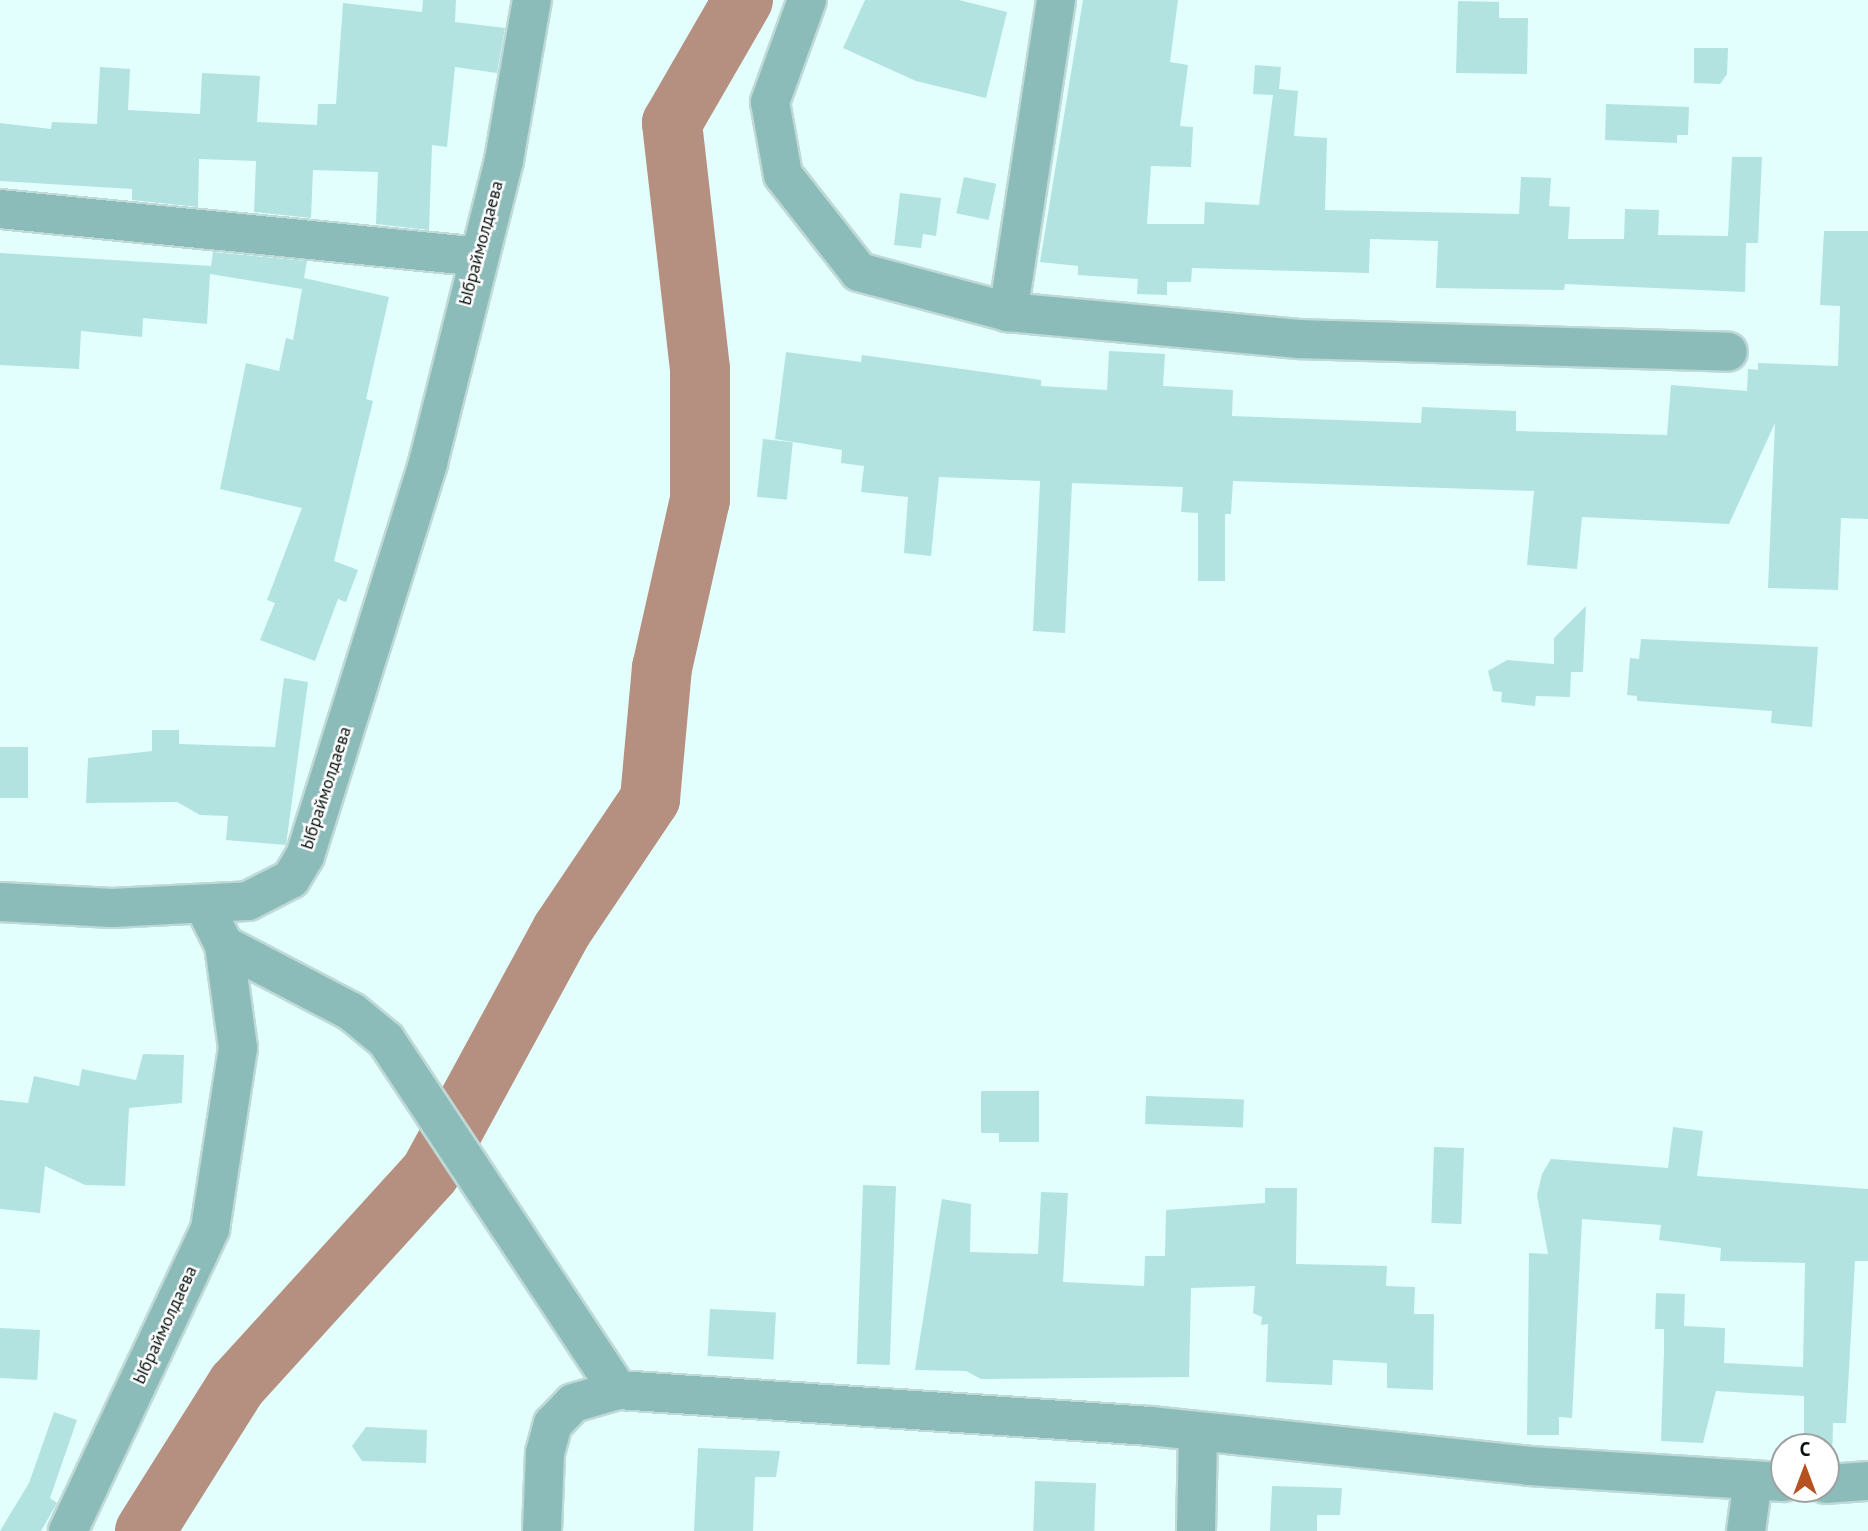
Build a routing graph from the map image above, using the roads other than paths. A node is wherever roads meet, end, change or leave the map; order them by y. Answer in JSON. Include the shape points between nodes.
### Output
{"nodes":[{"id":1,"x":532,"y":0,"type":"edge"},
{"id":2,"x":807,"y":0,"type":"edge"},
{"id":3,"x":1056,"y":0,"type":"edge"},
{"id":4,"x":0,"y":209,"type":"edge"},
{"id":5,"x":475,"y":256,"type":"junction"},
{"id":6,"x":1008,"y":312,"type":"junction"},
{"id":7,"x":1728,"y":352,"type":"dead end"},
{"id":8,"x":0,"y":902,"type":"edge"},
{"id":9,"x":204,"y":905,"type":"junction"},
{"id":10,"x":224,"y":945,"type":"junction"},
{"id":11,"x":618,"y":1390,"type":"junction"},
{"id":12,"x":1198,"y":1432,"type":"junction"},
{"id":13,"x":1768,"y":1481,"type":"edge"},
{"id":14,"x":1868,"y":1481,"type":"edge"},
{"id":15,"x":1840,"y":1483,"type":"edge"},
{"id":16,"x":68,"y":1531,"type":"edge"},
{"id":17,"x":542,"y":1531,"type":"edge"},
{"id":18,"x":1196,"y":1531,"type":"edge"},
{"id":19,"x":1746,"y":1531,"type":"edge"}],
"edges":[{"from":1,"to":5,"type":"street","name":"Ыбраймолдаева","via":[[504,160]]},
{"from":2,"to":6,"type":"street","via":[[770,102],[783,175],[859,272]]},
{"from":3,"to":6,"type":"street"},
{"from":4,"to":5,"type":"street"},
{"from":5,"to":9,"type":"street","name":"Ыбраймолдаева","via":[[428,463],[305,856],[291,879],[273,890],[248,901]]},
{"from":6,"to":7,"type":"street","via":[[1299,339]]},
{"from":8,"to":9,"type":"street","via":[[112,908]]},
{"from":9,"to":10,"type":"street","name":"Ыбраймолдаева"},
{"from":10,"to":11,"type":"street","via":[[352,1012],[386,1040]]},
{"from":10,"to":16,"type":"street","name":"Ыбраймолдаева","via":[[238,1048],[210,1229]]},
{"from":11,"to":12,"type":"street"},
{"from":11,"to":17,"type":"street","via":[[573,1403],[553,1424],[545,1453]]},
{"from":12,"to":13,"type":"street","via":[[1528,1466]]},
{"from":12,"to":18,"type":"street"},
{"from":13,"to":19,"type":"street"},
{"from":14,"to":15,"type":"street"}]}
